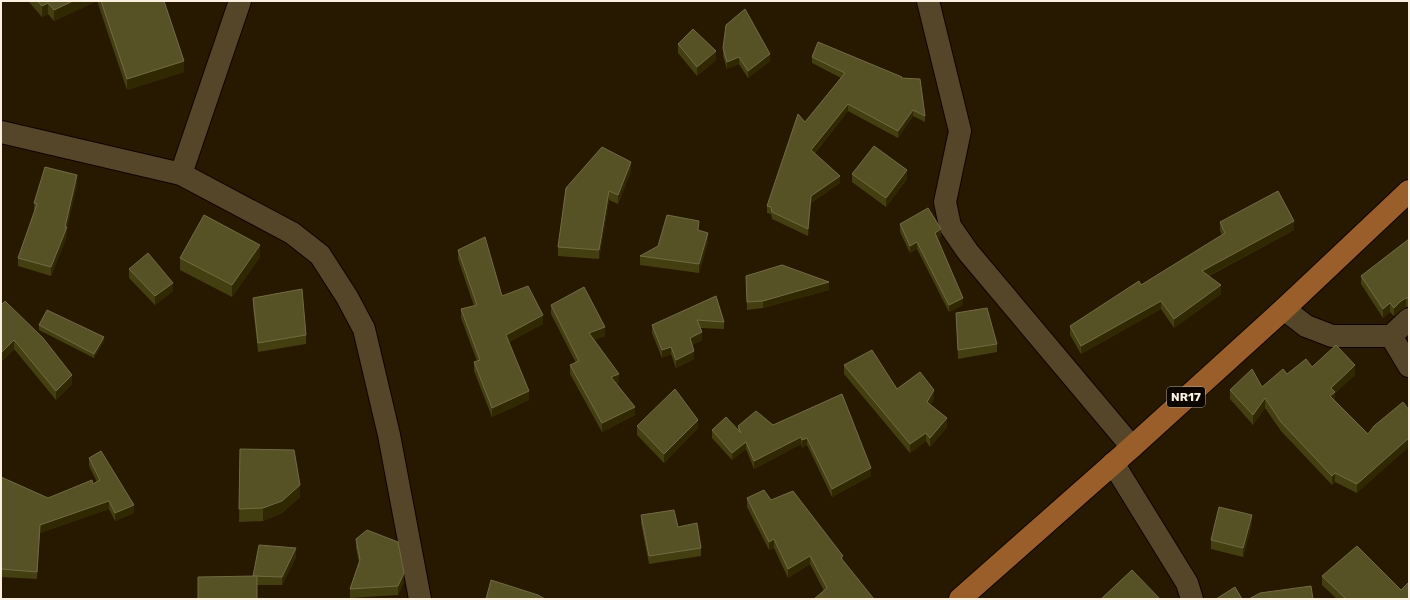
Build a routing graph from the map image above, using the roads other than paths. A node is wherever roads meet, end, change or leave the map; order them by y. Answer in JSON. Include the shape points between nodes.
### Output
{"nodes":[{"id":1,"x":240,"y":1,"type":"edge"},
{"id":2,"x":928,"y":1,"type":"edge"},
{"id":3,"x":1,"y":132,"type":"edge"},
{"id":4,"x":181,"y":174,"type":"junction"},
{"id":5,"x":1409,"y":191,"type":"edge"},
{"id":6,"x":1284,"y":309,"type":"junction"},
{"id":7,"x":1409,"y":319,"type":"edge"},
{"id":8,"x":1391,"y":336,"type":"junction"},
{"id":9,"x":1409,"y":366,"type":"edge"},
{"id":10,"x":1132,"y":447,"type":"junction"},
{"id":11,"x":1112,"y":463,"type":"junction"},
{"id":12,"x":420,"y":599,"type":"edge"},
{"id":13,"x":960,"y":599,"type":"edge"},
{"id":14,"x":1192,"y":599,"type":"edge"}],
"edges":[{"from":1,"to":4,"type":"street"},
{"from":2,"to":10,"type":"street","via":[[960,131],[945,202],[950,226],[968,252]]},
{"from":3,"to":4,"type":"street"},
{"from":4,"to":12,"type":"street","via":[[292,232],[320,255],[347,297],[364,328],[389,434]]},
{"from":5,"to":6,"type":"main road","number":"NR17"},
{"from":6,"to":8,"type":"street","via":[[1306,326],[1332,336]]},
{"from":6,"to":10,"type":"main road","number":"NR17"},
{"from":7,"to":8,"type":"street"},
{"from":8,"to":9,"type":"street"},
{"from":10,"to":11,"type":"main road","number":"NR17"},
{"from":11,"to":13,"type":"main road","number":"NR17"},
{"from":11,"to":14,"type":"street","via":[[1187,583]]}]}
